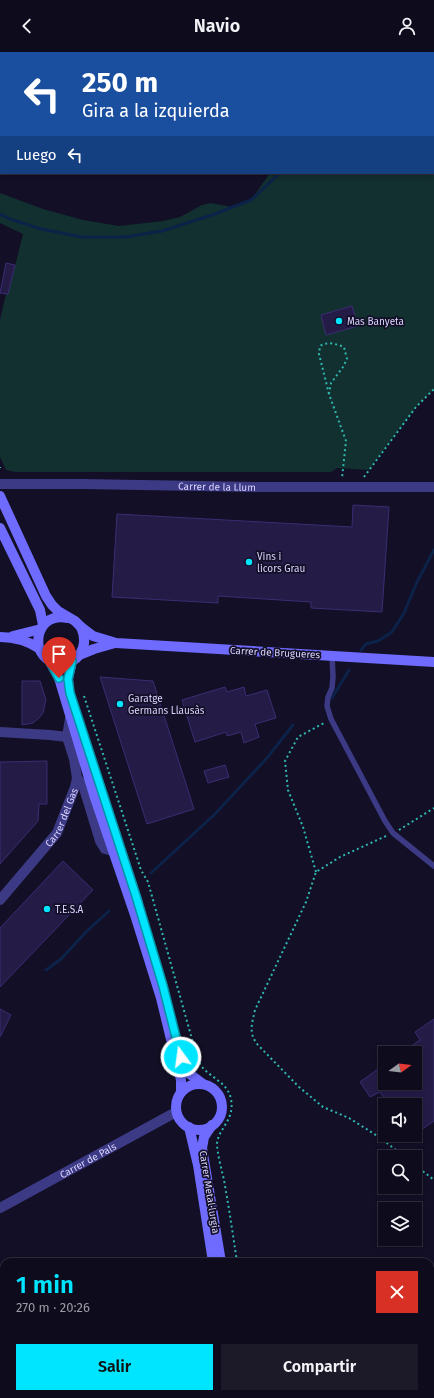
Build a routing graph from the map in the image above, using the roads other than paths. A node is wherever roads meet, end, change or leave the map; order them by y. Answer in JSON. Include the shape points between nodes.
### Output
{"nodes":[{"id":1,"x":0,"y":484,"type":"edge"},
{"id":2,"x":433,"y":487,"type":"edge"},
{"id":3,"x":0,"y":496,"type":"edge"},
{"id":4,"x":0,"y":528,"type":"edge"},
{"id":5,"x":68,"y":618,"type":"junction"},
{"id":6,"x":42,"y":627,"type":"junction"},
{"id":7,"x":81,"y":627,"type":"junction"},
{"id":8,"x":5,"y":637,"type":"edge"},
{"id":9,"x":116,"y":643,"type":"junction"},
{"id":10,"x":40,"y":649,"type":"junction"},
{"id":11,"x":332,"y":655,"type":"junction"},
{"id":12,"x":76,"y":658,"type":"junction"},
{"id":13,"x":49,"y":660,"type":"junction"},
{"id":14,"x":434,"y":662,"type":"edge"},
{"id":15,"x":70,"y":718,"type":"junction"},
{"id":16,"x":0,"y":732,"type":"edge"},
{"id":17,"x":67,"y":737,"type":"junction"},
{"id":18,"x":77,"y":778,"type":"junction"},
{"id":19,"x":113,"y":851,"type":"junction"},
{"id":20,"x":434,"y":866,"type":"edge"},
{"id":21,"x":0,"y":900,"type":"edge"},
{"id":22,"x":203,"y":1084,"type":"junction"},
{"id":23,"x":180,"y":1092,"type":"junction"},
{"id":24,"x":176,"y":1112,"type":"junction"},
{"id":25,"x":212,"y":1125,"type":"junction"},
{"id":26,"x":188,"y":1127,"type":"junction"},
{"id":27,"x":0,"y":1208,"type":"edge"},
{"id":28,"x":213,"y":1258,"type":"edge"},
{"id":29,"x":220,"y":1258,"type":"edge"}],
"edges":[{"from":1,"to":2,"type":"street","name":"Carrer de la Llum"},
{"from":3,"to":5,"type":"main road","via":[[46,596],[52,605]]},
{"from":4,"to":6,"type":"main road","via":[[40,610]]},
{"from":5,"to":6,"type":"main road","via":[[54,618]]},
{"from":5,"to":7,"type":"main road"},
{"from":6,"to":8,"type":"main road"},
{"from":6,"to":10,"type":"main road","via":[[38,636]]},
{"from":7,"to":9,"type":"main road","via":[[93,636]]},
{"from":7,"to":12,"type":"main road","via":[[84,644]]},
{"from":8,"to":10,"type":"main road","via":[[30,642]]},
{"from":9,"to":11,"type":"main road","name":"Carrer de Brugueres"},
{"from":9,"to":12,"type":"main road","via":[[94,649]]},
{"from":10,"to":13,"type":"main road"},
{"from":11,"to":14,"type":"main road","name":"Carrer de Brugueres"},
{"from":11,"to":20,"type":"lane","via":[[332,688],[327,706],[331,719],[393,833]]},
{"from":12,"to":13,"type":"main road","via":[[68,663]]},
{"from":12,"to":22,"type":"main road","via":[[68,679],[70,693],[138,904],[181,1057],[187,1072]]},
{"from":13,"to":15,"type":"main road","via":[[59,678]]},
{"from":15,"to":17,"type":"street","name":"Carrer del Gas"},
{"from":15,"to":19,"type":"main road"},
{"from":16,"to":17,"type":"street"},
{"from":17,"to":18,"type":"street","name":"Carrer del Gas"},
{"from":18,"to":19,"type":"street","via":[[82,785],[100,841],[105,849]]},
{"from":18,"to":21,"type":"street","name":"Carrer del Gas","via":[[57,833]]},
{"from":19,"to":23,"type":"main road","via":[[161,998],[181,1080]]},
{"from":22,"to":23,"type":"main road","via":[[189,1086]]},
{"from":22,"to":25,"type":"main road","via":[[214,1090],[221,1102],[220,1115]]},
{"from":23,"to":24,"type":"main road"},
{"from":24,"to":26,"type":"main road"},
{"from":24,"to":27,"type":"street","name":"Carrer de Pals"},
{"from":25,"to":26,"type":"main road","via":[[200,1129]]},
{"from":25,"to":29,"type":"main road","name":"Carrer Metal·lurgia","via":[[204,1137],[202,1148]]},
{"from":26,"to":28,"type":"main road","name":"Carrer Metal·lurgia","via":[[198,1165]]}]}
